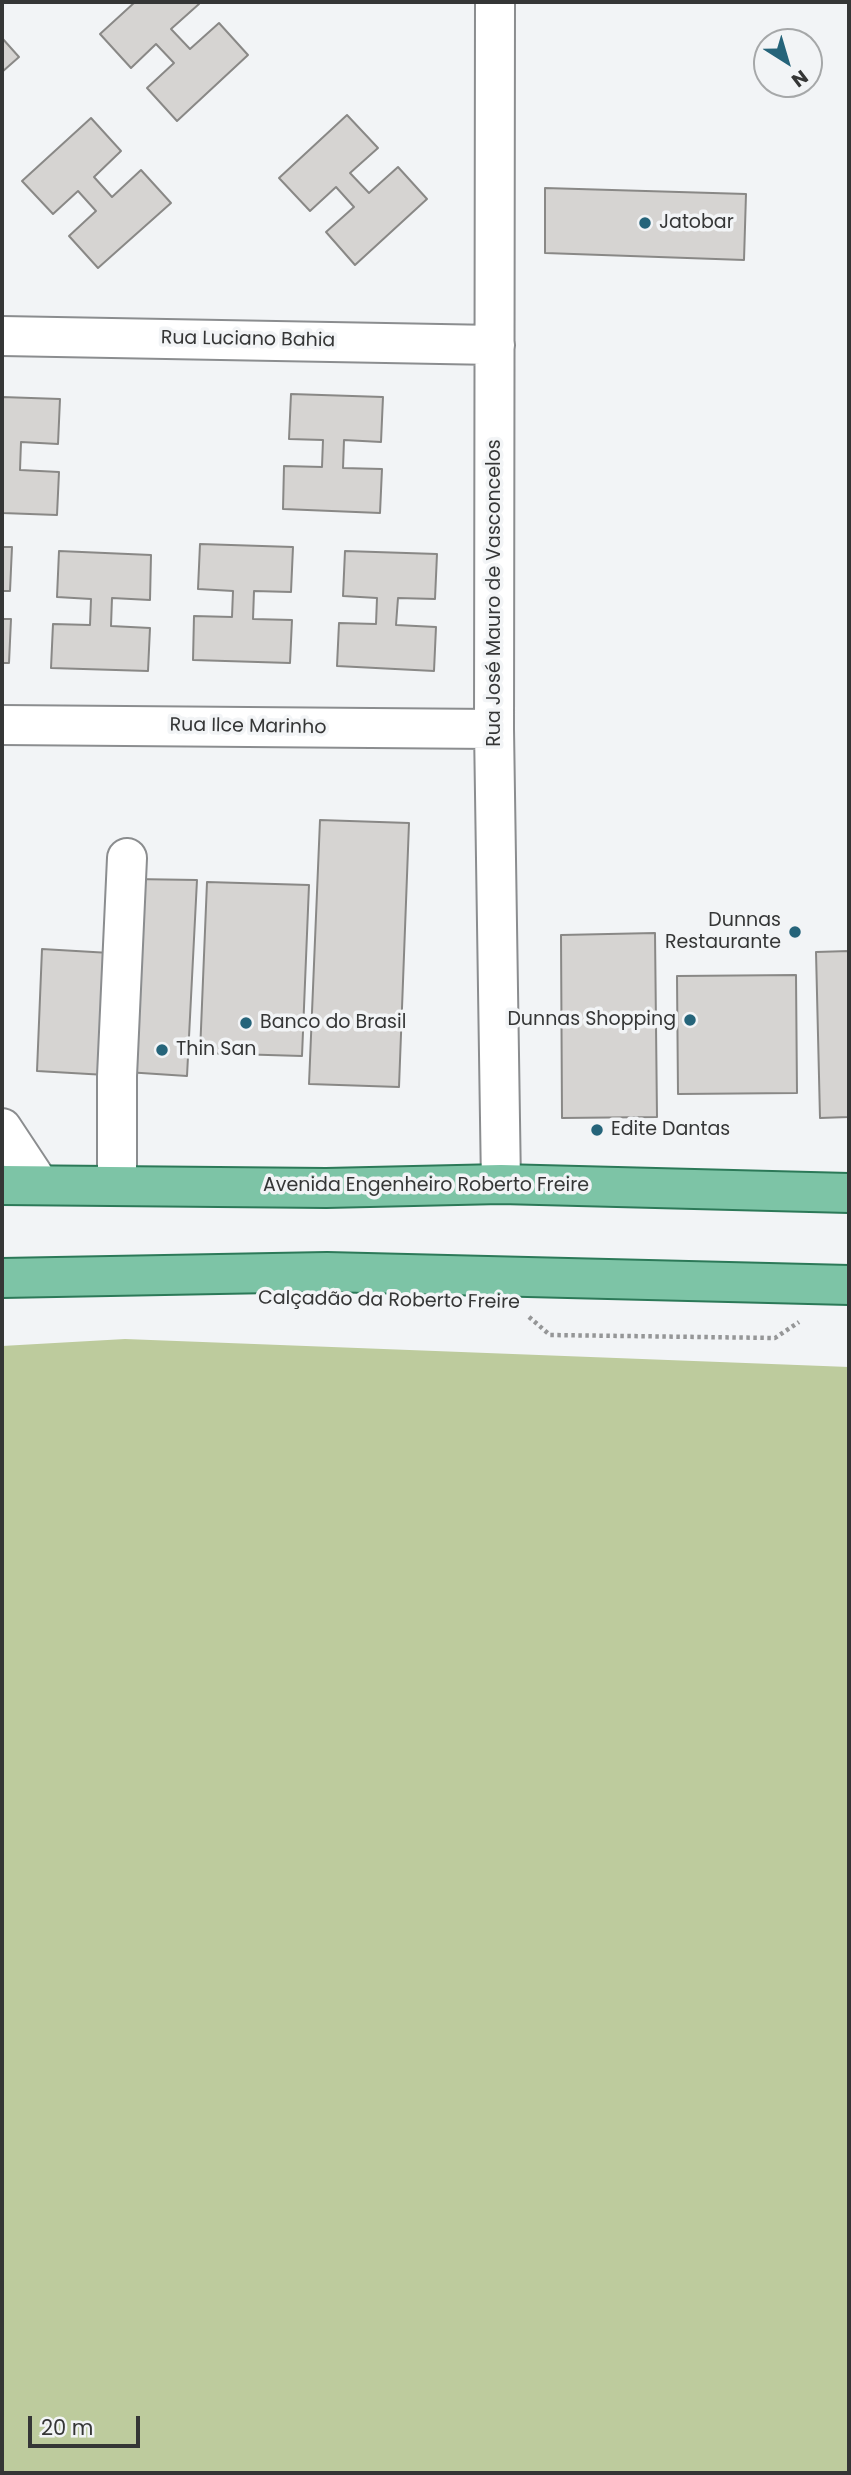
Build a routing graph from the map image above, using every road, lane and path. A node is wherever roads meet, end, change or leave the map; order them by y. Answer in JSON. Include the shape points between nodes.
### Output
{"nodes":[{"id":1,"x":495,"y":2,"type":"edge"},
{"id":2,"x":2,"y":336,"type":"edge"},
{"id":3,"x":495,"y":345,"type":"junction"},
{"id":4,"x":2,"y":725,"type":"edge"},
{"id":5,"x":494,"y":729,"type":"junction"},
{"id":6,"x":127,"y":859,"type":"dead end"},
{"id":7,"x":2,"y":1128,"type":"edge"},
{"id":8,"x":39,"y":1184,"type":"junction"},
{"id":9,"x":500,"y":1184,"type":"junction"},
{"id":10,"x":2,"y":1185,"type":"edge"},
{"id":11,"x":117,"y":1185,"type":"junction"},
{"id":12,"x":849,"y":1194,"type":"edge"},
{"id":13,"x":2,"y":1278,"type":"edge"},
{"id":14,"x":849,"y":1285,"type":"edge"},
{"id":15,"x":516,"y":1317,"type":"dead end"},
{"id":16,"x":812,"y":1323,"type":"dead end"}],
"edges":[{"from":1,"to":3,"type":"street","name":"Rua José Mauro de Vasconcelos"},
{"from":2,"to":3,"type":"street","name":"Rua Luciano Bahia"},
{"from":3,"to":5,"type":"street","name":"Rua José Mauro de Vasconcelos"},
{"from":4,"to":5,"type":"street","name":"Rua Ilce Marinho"},
{"from":5,"to":9,"type":"street","name":"Rua José Mauro de Vasconcelos"},
{"from":6,"to":11,"type":"street"},
{"from":7,"to":8,"type":"street"},
{"from":8,"to":10,"type":"main road","name":"Avenida Engenheiro Roberto Freire"},
{"from":8,"to":11,"type":"main road","name":"Avenida Engenheiro Roberto Freire"},
{"from":9,"to":11,"type":"main road","name":"Avenida Engenheiro Roberto Freire","via":[[326,1188]]},
{"from":9,"to":12,"type":"main road","name":"Avenida Engenheiro Roberto Freire"},
{"from":13,"to":14,"type":"main road","via":[[327,1272]]},
{"from":15,"to":16,"type":"path","name":"Calçadão da Roberto Freire","via":[[530,1317],[550,1335],[775,1338],[799,1322]]}]}
